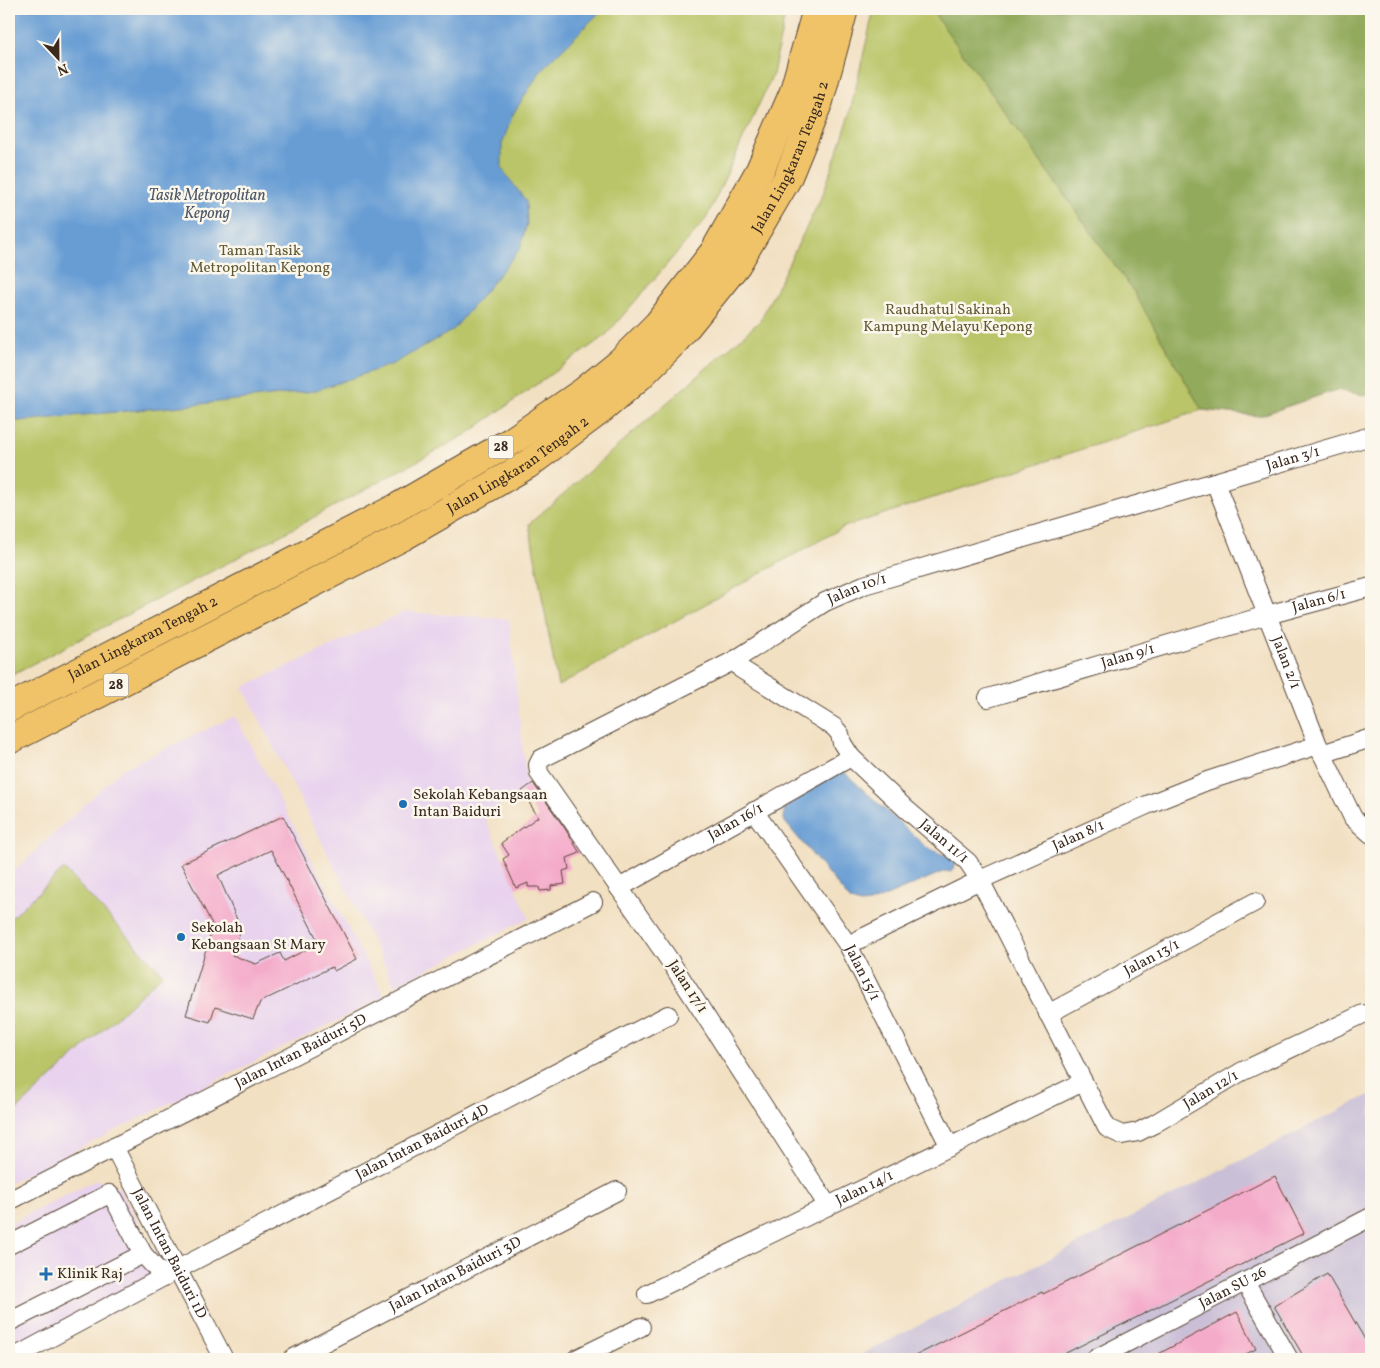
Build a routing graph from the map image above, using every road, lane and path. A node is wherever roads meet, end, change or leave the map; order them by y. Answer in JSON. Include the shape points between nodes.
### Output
{"nodes":[{"id":1,"x":816,"y":9,"type":"edge"},
{"id":2,"x":844,"y":9,"type":"edge"},
{"id":3,"x":1371,"y":436,"type":"edge"},
{"id":4,"x":1215,"y":482,"type":"junction"},
{"id":5,"x":1371,"y":587,"type":"edge"},
{"id":6,"x":1267,"y":615,"type":"junction"},
{"id":7,"x":735,"y":660,"type":"junction"},
{"id":8,"x":988,"y":698,"type":"dead end"},
{"id":9,"x":9,"y":708,"type":"edge"},
{"id":10,"x":1371,"y":738,"type":"edge"},
{"id":11,"x":9,"y":740,"type":"edge"},
{"id":12,"x":1320,"y":750,"type":"junction"},
{"id":13,"x":851,"y":757,"type":"junction"},
{"id":14,"x":539,"y":773,"type":"joint"},
{"id":15,"x":754,"y":811,"type":"junction"},
{"id":16,"x":1371,"y":834,"type":"edge"},
{"id":17,"x":980,"y":880,"type":"junction"},
{"id":18,"x":619,"y":888,"type":"junction"},
{"id":19,"x":593,"y":902,"type":"dead end"},
{"id":20,"x":1255,"y":902,"type":"dead end"},
{"id":21,"x":848,"y":945,"type":"junction"},
{"id":22,"x":1048,"y":1014,"type":"junction"},
{"id":23,"x":1363,"y":1014,"type":"dead end"},
{"id":24,"x":668,"y":1015,"type":"dead end"},
{"id":25,"x":1083,"y":1082,"type":"junction"},
{"id":26,"x":114,"y":1147,"type":"junction"},
{"id":27,"x":950,"y":1147,"type":"junction"},
{"id":28,"x":618,"y":1191,"type":"dead end"},
{"id":29,"x":9,"y":1201,"type":"edge"},
{"id":30,"x":828,"y":1206,"type":"junction"},
{"id":31,"x":1371,"y":1217,"type":"edge"},
{"id":32,"x":9,"y":1245,"type":"edge"},
{"id":33,"x":143,"y":1254,"type":"junction"},
{"id":34,"x":171,"y":1273,"type":"junction"},
{"id":35,"x":1245,"y":1282,"type":"junction"},
{"id":36,"x":647,"y":1294,"type":"dead end"},
{"id":37,"x":9,"y":1322,"type":"edge"},
{"id":38,"x":641,"y":1327,"type":"dead end"},
{"id":39,"x":11,"y":1359,"type":"edge"},
{"id":40,"x":224,"y":1359,"type":"edge"},
{"id":41,"x":292,"y":1359,"type":"edge"},
{"id":42,"x":576,"y":1359,"type":"edge"},
{"id":43,"x":1095,"y":1359,"type":"edge"},
{"id":44,"x":1289,"y":1359,"type":"edge"}],
"edges":[{"from":1,"to":9,"type":"highway","name":"Jalan Lingkaran Tengah 2","number":"28","via":[[793,94],[760,170],[714,252],[658,324],[621,361],[583,392],[512,441],[396,508]]},
{"from":2,"to":11,"type":"highway","name":"Jalan Lingkaran Tengah 2","number":"28","via":[[820,101],[787,179],[737,264],[675,341],[639,377],[527,464],[404,536]]},
{"from":3,"to":4,"type":"street","name":"Jalan 3/1"},
{"from":4,"to":6,"type":"street","name":"Jalan 2/1"},
{"from":4,"to":7,"type":"street","name":"Jalan 10/1","via":[[864,585],[825,602]]},
{"from":5,"to":6,"type":"street","name":"Jalan 6/1"},
{"from":6,"to":8,"type":"street","name":"Jalan 9/1"},
{"from":6,"to":12,"type":"street","name":"Jalan 2/1"},
{"from":7,"to":13,"type":"street","name":"Jalan 11/1","via":[[741,669],[834,727]]},
{"from":7,"to":14,"type":"street","name":"Jalan 10/1","via":[[541,758]]},
{"from":10,"to":12,"type":"street","name":"Jalan 8/1"},
{"from":12,"to":16,"type":"street","name":"Jalan 2/1","via":[[1352,818]]},
{"from":12,"to":17,"type":"street","name":"Jalan 8/1","via":[[1207,781]]},
{"from":13,"to":15,"type":"street","name":"Jalan 16/1"},
{"from":13,"to":17,"type":"street","name":"Jalan 11/1","via":[[968,862]]},
{"from":14,"to":18,"type":"street","name":"Jalan 17/1"},
{"from":15,"to":18,"type":"street","name":"Jalan 16/1"},
{"from":15,"to":21,"type":"street","name":"Jalan 15/1"},
{"from":17,"to":21,"type":"street","name":"Jalan 8/1"},
{"from":17,"to":22,"type":"street","name":"Jalan 11/1"},
{"from":18,"to":30,"type":"street","name":"Jalan 17/1","via":[[668,958]]},
{"from":19,"to":26,"type":"street","name":"Jalan Intan Baiduri 5D"},
{"from":20,"to":22,"type":"street","name":"Jalan 13/1"},
{"from":21,"to":27,"type":"street","name":"Jalan 15/1"},
{"from":22,"to":25,"type":"street","name":"Jalan 11/1"},
{"from":23,"to":25,"type":"street","name":"Jalan 12/1","via":[[1241,1072],[1154,1124],[1122,1136],[1108,1128]]},
{"from":24,"to":34,"type":"street","name":"Jalan Intan Baiduri 4D"},
{"from":25,"to":27,"type":"street","name":"Jalan 14/1"},
{"from":26,"to":29,"type":"street","name":"Jalan Intan Baiduri 5D"},
{"from":26,"to":34,"type":"street","name":"Jalan Intan Baiduri 1D"},
{"from":27,"to":30,"type":"street","name":"Jalan 14/1"},
{"from":28,"to":41,"type":"street","name":"Jalan Intan Baiduri 3D"},
{"from":30,"to":36,"type":"street","name":"Jalan 14/1"},
{"from":31,"to":35,"type":"street","name":"Jalan SU 26"},
{"from":32,"to":33,"type":"street","via":[[109,1194]]},
{"from":33,"to":34,"type":"street"},
{"from":33,"to":37,"type":"street"},
{"from":34,"to":39,"type":"street","name":"Jalan Intan Baiduri 4D"},
{"from":34,"to":40,"type":"street","name":"Jalan Intan Baiduri 1D"},
{"from":35,"to":43,"type":"street","name":"Jalan SU 26"},
{"from":35,"to":44,"type":"street"},
{"from":38,"to":42,"type":"street"}]}
